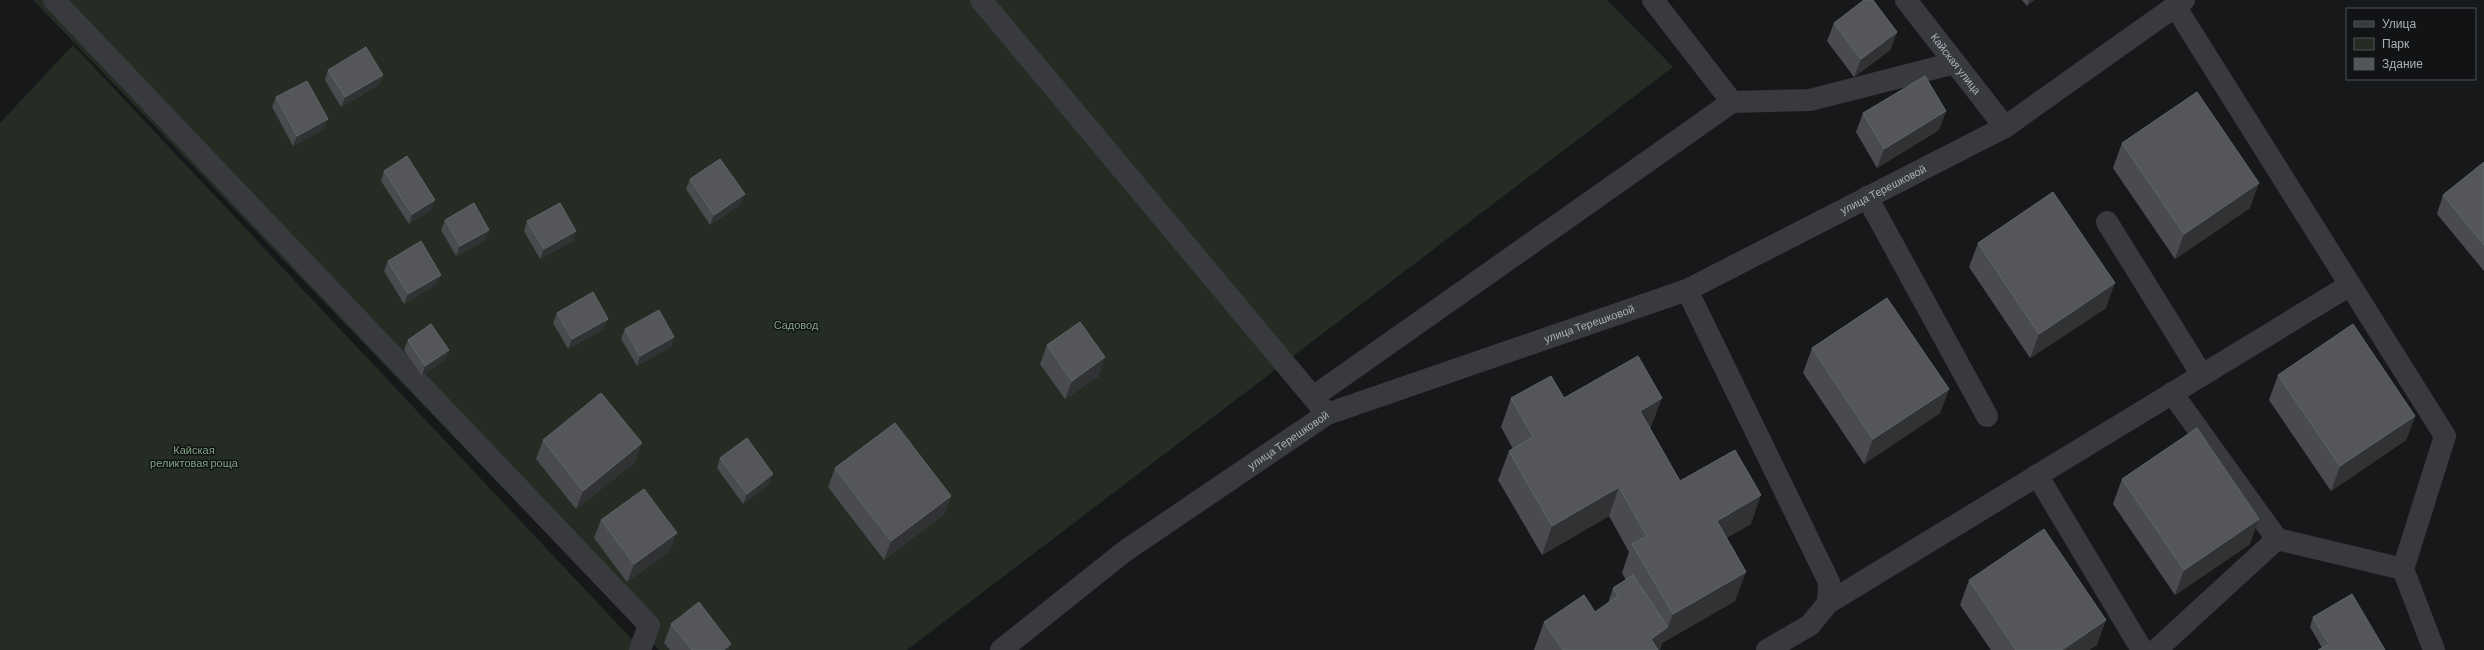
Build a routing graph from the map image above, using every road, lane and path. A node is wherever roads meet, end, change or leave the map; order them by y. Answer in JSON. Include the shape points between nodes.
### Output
{"nodes":[{"id":1,"x":54,"y":0,"type":"edge"},
{"id":2,"x":981,"y":0,"type":"edge"},
{"id":3,"x":1653,"y":0,"type":"edge"},
{"id":4,"x":1906,"y":0,"type":"edge"},
{"id":5,"x":2180,"y":3,"type":"edge"},
{"id":6,"x":1955,"y":63,"type":"junction"},
{"id":7,"x":1732,"y":102,"type":"junction"},
{"id":8,"x":2005,"y":127,"type":"junction"},
{"id":9,"x":1867,"y":197,"type":"junction"},
{"id":10,"x":2107,"y":222,"type":"dead end"},
{"id":11,"x":2350,"y":284,"type":"junction"},
{"id":12,"x":1687,"y":290,"type":"junction"},
{"id":13,"x":2202,"y":375,"type":"junction"},
{"id":14,"x":2172,"y":393,"type":"junction"},
{"id":15,"x":1313,"y":398,"type":"junction"},
{"id":16,"x":1327,"y":414,"type":"junction"},
{"id":17,"x":1987,"y":416,"type":"dead end"},
{"id":18,"x":2037,"y":475,"type":"junction"},
{"id":19,"x":2277,"y":540,"type":"junction"},
{"id":20,"x":2403,"y":569,"type":"junction"},
{"id":21,"x":1828,"y":603,"type":"junction"},
{"id":22,"x":640,"y":650,"type":"edge"},
{"id":23,"x":1001,"y":650,"type":"edge"},
{"id":24,"x":1767,"y":650,"type":"edge"},
{"id":25,"x":2142,"y":650,"type":"edge"},
{"id":26,"x":2156,"y":650,"type":"edge"},
{"id":27,"x":2434,"y":650,"type":"edge"}],
"edges":[{"from":1,"to":22,"type":"street","via":[[649,625]]},
{"from":2,"to":15,"type":"street"},
{"from":3,"to":7,"type":"street"},
{"from":4,"to":6,"type":"street","name":"Кайская улица"},
{"from":5,"to":8,"type":"street","name":"улица Терешковой"},
{"from":5,"to":11,"type":"street"},
{"from":6,"to":7,"type":"street","via":[[1810,100]]},
{"from":6,"to":8,"type":"street","name":"Кайская улица"},
{"from":7,"to":15,"type":"street"},
{"from":8,"to":9,"type":"street","name":"улица Терешковой"},
{"from":9,"to":12,"type":"street","name":"улица Терешковой"},
{"from":9,"to":17,"type":"street"},
{"from":10,"to":13,"type":"street"},
{"from":11,"to":13,"type":"street"},
{"from":11,"to":20,"type":"street","via":[[2446,436]]},
{"from":12,"to":16,"type":"street","name":"улица Терешковой"},
{"from":12,"to":21,"type":"street","via":[[1829,582]]},
{"from":13,"to":14,"type":"street"},
{"from":14,"to":18,"type":"street"},
{"from":14,"to":19,"type":"street"},
{"from":15,"to":16,"type":"street"},
{"from":16,"to":23,"type":"street","name":"улица Терешковой","via":[[1125,551]]},
{"from":18,"to":21,"type":"street"},
{"from":18,"to":25,"type":"street"},
{"from":19,"to":20,"type":"street"},
{"from":19,"to":26,"type":"street"},
{"from":20,"to":27,"type":"street"},
{"from":21,"to":24,"type":"street","via":[[1810,625]]}]}
